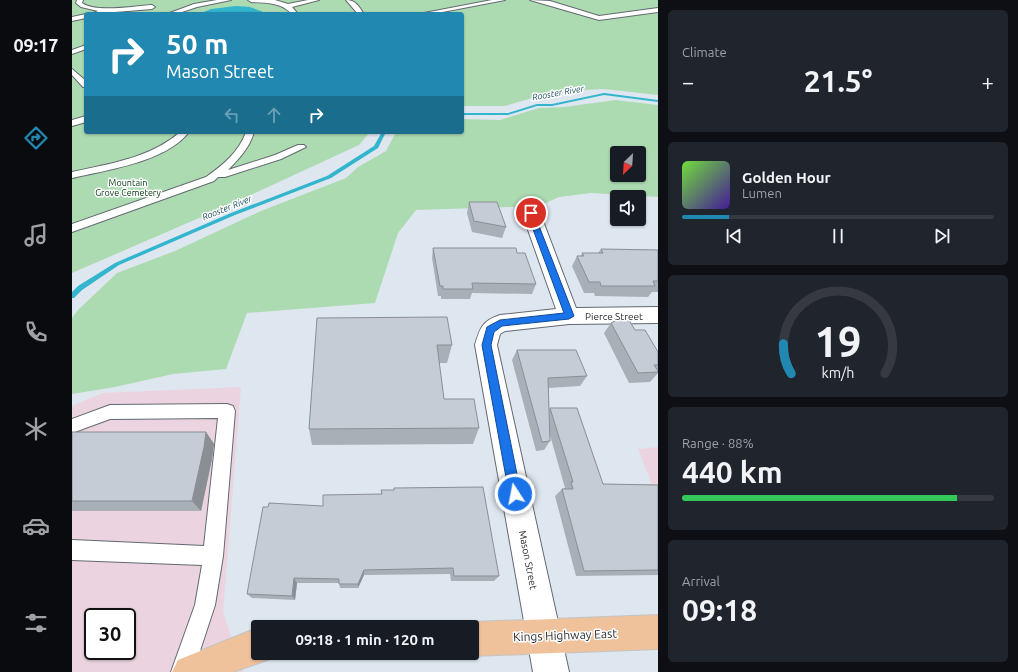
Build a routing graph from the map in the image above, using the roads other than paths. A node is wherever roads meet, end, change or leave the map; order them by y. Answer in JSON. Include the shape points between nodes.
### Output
{"nodes":[{"id":1,"x":79,"y":0,"type":"edge"},
{"id":2,"x":132,"y":0,"type":"edge"},
{"id":3,"x":228,"y":0,"type":"edge"},
{"id":4,"x":251,"y":0,"type":"edge"},
{"id":5,"x":316,"y":0,"type":"edge"},
{"id":6,"x":349,"y":0,"type":"edge"},
{"id":7,"x":502,"y":0,"type":"edge"},
{"id":8,"x":533,"y":0,"type":"edge"},
{"id":9,"x":72,"y":2,"type":"edge"},
{"id":10,"x":158,"y":2,"type":"dead end"},
{"id":11,"x":288,"y":6,"type":"junction"},
{"id":12,"x":115,"y":9,"type":"junction"},
{"id":13,"x":658,"y":10,"type":"edge"},
{"id":14,"x":106,"y":11,"type":"junction"},
{"id":15,"x":163,"y":11,"type":"edge"},
{"id":16,"x":102,"y":12,"type":"edge"},
{"id":17,"x":293,"y":12,"type":"edge"},
{"id":18,"x":361,"y":12,"type":"edge"},
{"id":19,"x":433,"y":12,"type":"edge"},
{"id":20,"x":84,"y":16,"type":"edge"},
{"id":21,"x":72,"y":19,"type":"edge"},
{"id":22,"x":84,"y":48,"type":"edge"},
{"id":23,"x":72,"y":52,"type":"edge"},
{"id":24,"x":84,"y":71,"type":"edge"},
{"id":25,"x":73,"y":72,"type":"edge"},
{"id":26,"x":84,"y":82,"type":"edge"},
{"id":27,"x":84,"y":120,"type":"edge"},
{"id":28,"x":72,"y":123,"type":"edge"},
{"id":29,"x":183,"y":134,"type":"edge"},
{"id":30,"x":250,"y":134,"type":"edge"},
{"id":31,"x":301,"y":146,"type":"dead end"},
{"id":32,"x":72,"y":176,"type":"edge"},
{"id":33,"x":210,"y":179,"type":"junction"},
{"id":34,"x":531,"y":213,"type":"dead end"},
{"id":35,"x":72,"y":228,"type":"edge"},
{"id":36,"x":658,"y":315,"type":"edge"},
{"id":37,"x":569,"y":316,"type":"junction"},
{"id":38,"x":72,"y":426,"type":"edge"},
{"id":39,"x":72,"y":550,"type":"edge"},
{"id":40,"x":213,"y":556,"type":"junction"},
{"id":41,"x":658,"y":632,"type":"edge"},
{"id":42,"x":544,"y":636,"type":"junction"},
{"id":43,"x":479,"y":639,"type":"edge"},
{"id":44,"x":251,"y":647,"type":"edge"},
{"id":45,"x":182,"y":672,"type":"edge"},
{"id":46,"x":190,"y":672,"type":"edge"},
{"id":47,"x":551,"y":672,"type":"edge"}],
"edges":[{"from":1,"to":9,"type":"lane"},
{"from":1,"to":14,"type":"lane","via":[[82,6]]},
{"from":2,"to":12,"type":"lane"},
{"from":3,"to":15,"type":"lane"},
{"from":4,"to":11,"type":"lane"},
{"from":5,"to":11,"type":"lane"},
{"from":6,"to":18,"type":"lane"},
{"from":7,"to":19,"type":"lane"},
{"from":8,"to":13,"type":"lane","via":[[599,18]]},
{"from":10,"to":15,"type":"lane"},
{"from":11,"to":17,"type":"lane"},
{"from":12,"to":14,"type":"lane"},
{"from":12,"to":15,"type":"lane"},
{"from":14,"to":16,"type":"lane"},
{"from":20,"to":21,"type":"lane"},
{"from":22,"to":23,"type":"lane"},
{"from":24,"to":25,"type":"lane"},
{"from":25,"to":26,"type":"lane"},
{"from":27,"to":28,"type":"lane"},
{"from":29,"to":32,"type":"lane","via":[[172,143],[152,153]]},
{"from":30,"to":33,"type":"lane","via":[[235,158]]},
{"from":31,"to":33,"type":"lane","via":[[278,157]]},
{"from":33,"to":35,"type":"lane"},
{"from":34,"to":37,"type":"street"},
{"from":36,"to":37,"type":"street","name":"Pierce Street"},
{"from":37,"to":42,"type":"street","name":"Mason Street","via":[[500,323],[490,330],[486,345]]},
{"from":38,"to":40,"type":"lane","via":[[110,412],[227,411]]},
{"from":39,"to":40,"type":"lane"},
{"from":40,"to":45,"type":"lane","via":[[205,605]]},
{"from":41,"to":42,"type":"main road","name":"Kings Highway East"},
{"from":42,"to":43,"type":"main road","name":"Kings Highway East"},
{"from":42,"to":47,"type":"street","name":"Mason Street"},
{"from":44,"to":46,"type":"main road"}]}
